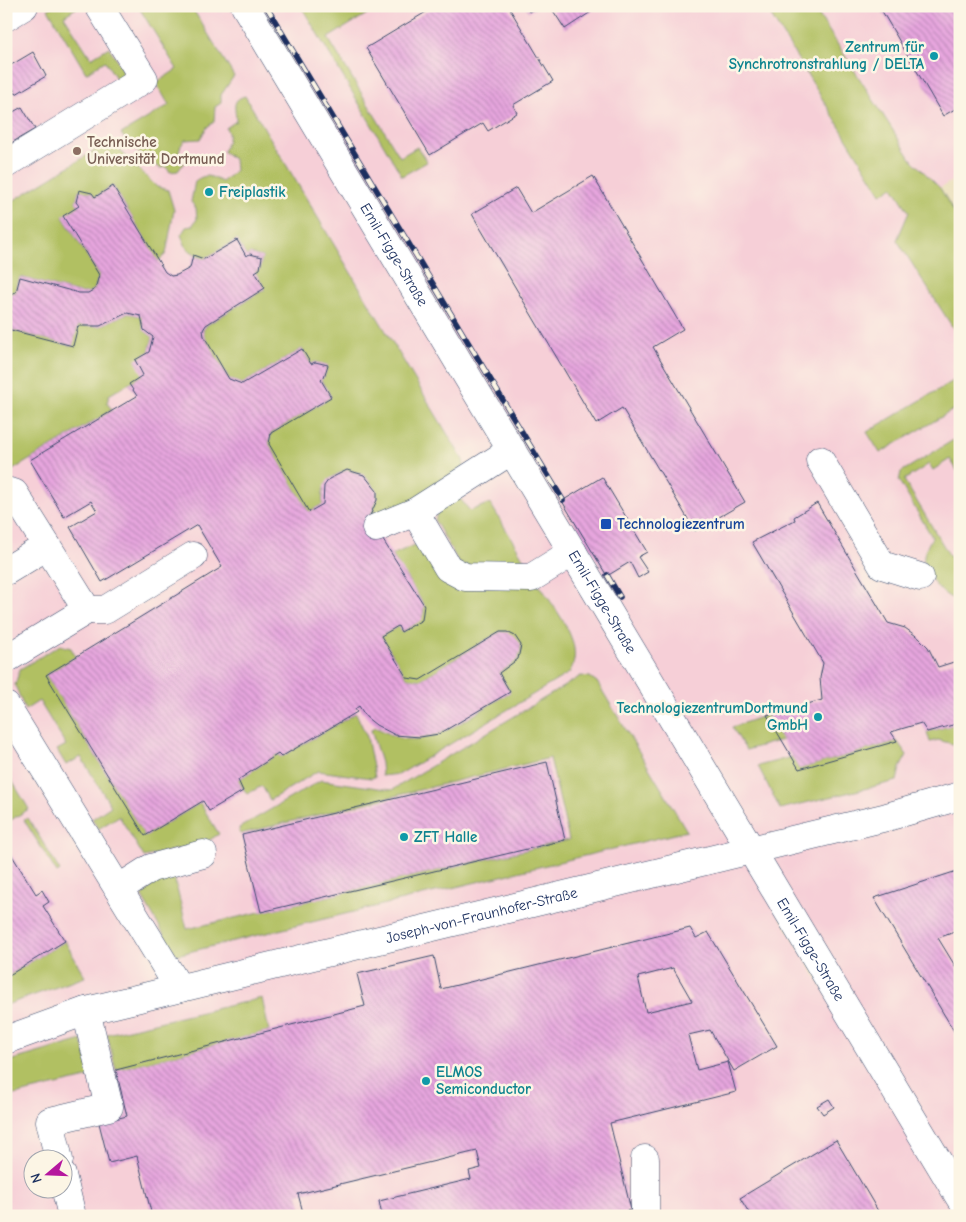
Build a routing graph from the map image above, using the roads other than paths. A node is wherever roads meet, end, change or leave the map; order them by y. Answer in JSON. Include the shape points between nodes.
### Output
{"nodes":[{"id":1,"x":24,"y":6,"type":"edge"},
{"id":2,"x":99,"y":6,"type":"edge"},
{"id":3,"x":245,"y":6,"type":"edge"},
{"id":4,"x":6,"y":17,"type":"edge"},
{"id":5,"x":6,"y":164,"type":"edge"},
{"id":6,"x":512,"y":450,"type":"junction"},
{"id":7,"x":820,"y":460,"type":"dead end"},
{"id":8,"x":6,"y":491,"type":"edge"},
{"id":9,"x":415,"y":512,"type":"junction"},
{"id":10,"x":376,"y":528,"type":"dead end"},
{"id":11,"x":47,"y":546,"type":"junction"},
{"id":12,"x":573,"y":552,"type":"junction"},
{"id":13,"x":193,"y":556,"type":"dead end"},
{"id":14,"x":6,"y":571,"type":"edge"},
{"id":15,"x":920,"y":577,"type":"dead end"},
{"id":16,"x":86,"y":610,"type":"junction"},
{"id":17,"x":6,"y":659,"type":"edge"},
{"id":18,"x":6,"y":706,"type":"edge"},
{"id":19,"x":960,"y":796,"type":"edge"},
{"id":20,"x":751,"y":849,"type":"junction"},
{"id":21,"x":203,"y":854,"type":"dead end"},
{"id":22,"x":118,"y":889,"type":"junction"},
{"id":23,"x":179,"y":988,"type":"junction"},
{"id":24,"x":86,"y":1011,"type":"junction"},
{"id":25,"x":6,"y":1040,"type":"edge"},
{"id":26,"x":57,"y":1150,"type":"edge"},
{"id":27,"x":645,"y":1159,"type":"dead end"},
{"id":28,"x":960,"y":1198,"type":"edge"},
{"id":29,"x":68,"y":1200,"type":"edge"},
{"id":30,"x":72,"y":1216,"type":"edge"},
{"id":31,"x":645,"y":1216,"type":"edge"}],
"edges":[{"from":1,"to":4,"type":"street"},
{"from":2,"to":5,"type":"street","via":[[144,79]]},
{"from":3,"to":6,"type":"street","name":"Emil-Figge-Straße"},
{"from":6,"to":9,"type":"street"},
{"from":6,"to":12,"type":"street","name":"Emil-Figge-Straße"},
{"from":7,"to":15,"type":"street","via":[[882,565]]},
{"from":8,"to":11,"type":"street","via":[[14,494]]},
{"from":9,"to":10,"type":"street"},
{"from":9,"to":12,"type":"street","via":[[448,568],[465,577],[531,578]]},
{"from":11,"to":14,"type":"street"},
{"from":11,"to":16,"type":"street"},
{"from":12,"to":20,"type":"street","name":"Emil-Figge-Straße"},
{"from":13,"to":16,"type":"street","via":[[105,610]]},
{"from":16,"to":17,"type":"street"},
{"from":18,"to":22,"type":"street"},
{"from":19,"to":20,"type":"street","name":"Joseph-von-Fraunhofer-Straße"},
{"from":20,"to":23,"type":"street","name":"Joseph-von-Fraunhofer-Straße"},
{"from":20,"to":28,"type":"street","name":"Emil-Figge-Straße"},
{"from":21,"to":22,"type":"street","via":[[151,868]]},
{"from":22,"to":23,"type":"street"},
{"from":23,"to":24,"type":"street","name":"Joseph-von-Fraunhofer-Straße"},
{"from":24,"to":25,"type":"street","name":"Joseph-von-Fraunhofer-Straße"},
{"from":24,"to":26,"type":"street","via":[[109,1107],[50,1121]]},
{"from":27,"to":31,"type":"street"},
{"from":29,"to":30,"type":"street"}]}
